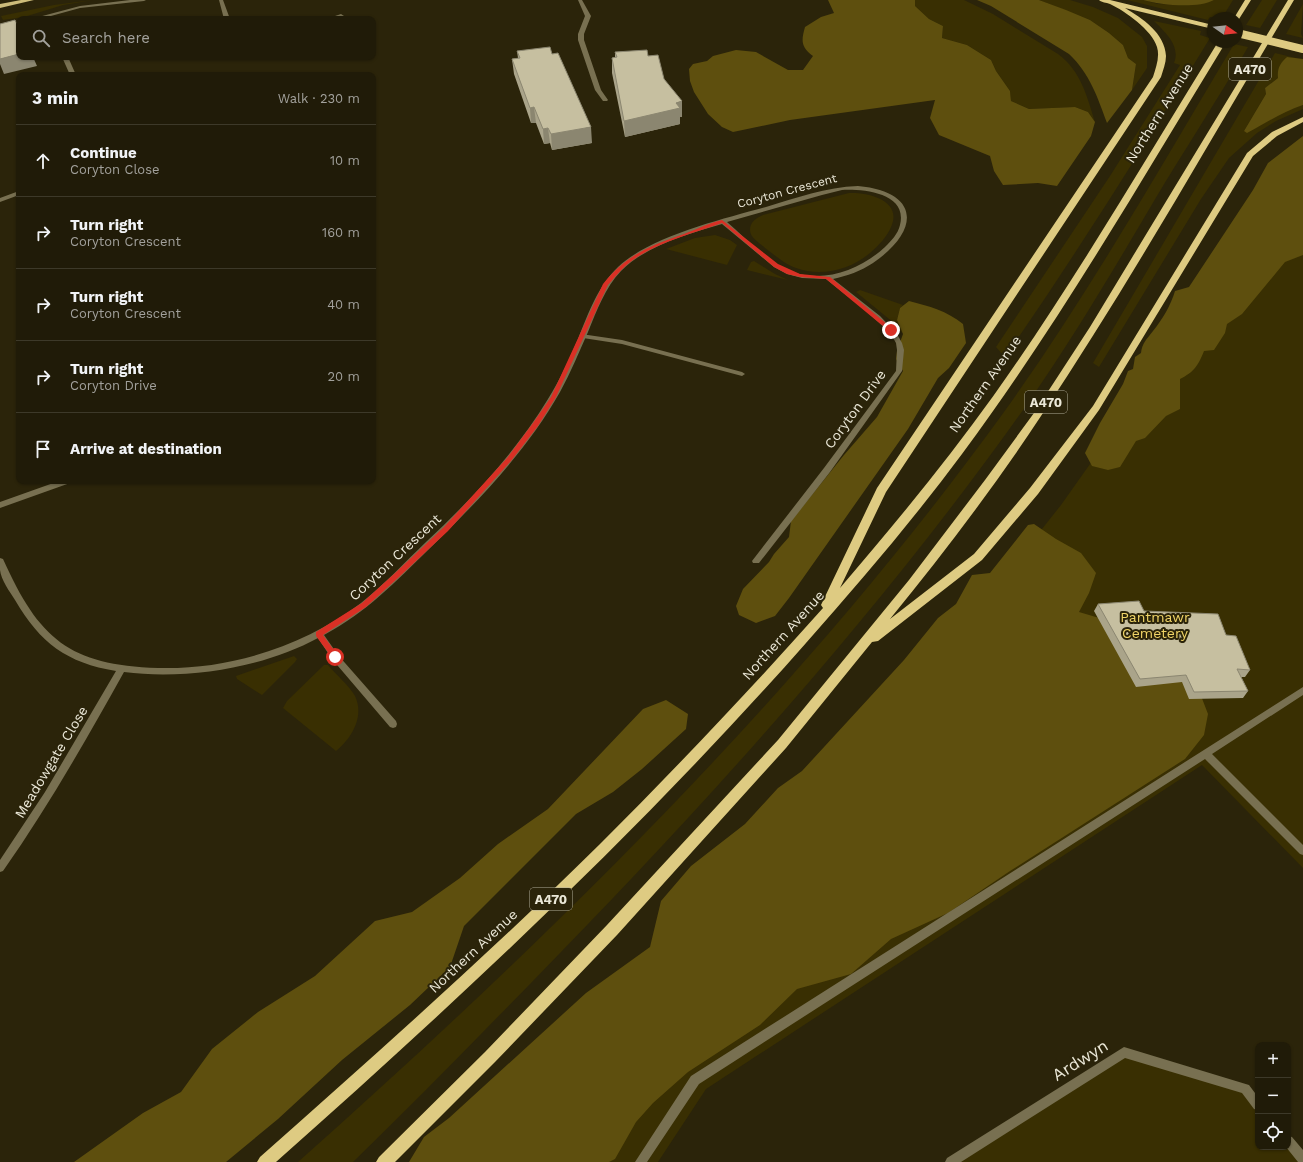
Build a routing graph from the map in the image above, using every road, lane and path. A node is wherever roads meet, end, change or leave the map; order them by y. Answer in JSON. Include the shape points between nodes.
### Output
{"nodes":[{"id":1,"x":31,"y":0,"type":"edge"},
{"id":2,"x":144,"y":0,"type":"edge"},
{"id":3,"x":221,"y":0,"type":"edge"},
{"id":4,"x":580,"y":0,"type":"edge"},
{"id":5,"x":1102,"y":0,"type":"edge"},
{"id":6,"x":1248,"y":0,"type":"edge"},
{"id":7,"x":1291,"y":0,"type":"edge"},
{"id":8,"x":1114,"y":4,"type":"junction"},
{"id":9,"x":0,"y":6,"type":"edge"},
{"id":10,"x":1241,"y":12,"type":"edge"},
{"id":11,"x":49,"y":16,"type":"edge"},
{"id":12,"x":227,"y":16,"type":"edge"},
{"id":13,"x":16,"y":24,"type":"edge"},
{"id":14,"x":1207,"y":26,"type":"edge"},
{"id":15,"x":0,"y":27,"type":"edge"},
{"id":16,"x":1243,"y":34,"type":"edge"},
{"id":17,"x":1218,"y":48,"type":"edge"},
{"id":18,"x":1303,"y":49,"type":"edge"},
{"id":19,"x":66,"y":60,"type":"edge"},
{"id":20,"x":72,"y":72,"type":"edge"},
{"id":21,"x":605,"y":100,"type":"dead end"},
{"id":22,"x":1303,"y":119,"type":"edge"},
{"id":23,"x":16,"y":194,"type":"edge"},
{"id":24,"x":0,"y":200,"type":"edge"},
{"id":25,"x":722,"y":221,"type":"junction"},
{"id":26,"x":828,"y":278,"type":"junction"},
{"id":27,"x":583,"y":336,"type":"junction"},
{"id":28,"x":742,"y":374,"type":"dead end"},
{"id":29,"x":59,"y":484,"type":"edge"},
{"id":30,"x":0,"y":505,"type":"edge"},
{"id":31,"x":0,"y":561,"type":"edge"},
{"id":32,"x":756,"y":561,"type":"dead end"},
{"id":33,"x":820,"y":620,"type":"junction"},
{"id":34,"x":318,"y":634,"type":"junction"},
{"id":35,"x":859,"y":650,"type":"junction"},
{"id":36,"x":122,"y":669,"type":"junction"},
{"id":37,"x":1303,"y":691,"type":"edge"},
{"id":38,"x":392,"y":724,"type":"dead end"},
{"id":39,"x":1206,"y":754,"type":"junction"},
{"id":40,"x":1303,"y":851,"type":"edge"},
{"id":41,"x":0,"y":868,"type":"edge"},
{"id":42,"x":1255,"y":1101,"type":"edge"},
{"id":43,"x":1291,"y":1145,"type":"edge"},
{"id":44,"x":1303,"y":1159,"type":"edge"},
{"id":45,"x":265,"y":1162,"type":"edge"},
{"id":46,"x":384,"y":1162,"type":"edge"},
{"id":47,"x":640,"y":1162,"type":"edge"},
{"id":48,"x":951,"y":1162,"type":"edge"}],
"edges":[{"from":1,"to":9,"type":"main road"},
{"from":2,"to":11,"type":"street","via":[[80,7]]},
{"from":3,"to":12,"type":"street"},
{"from":4,"to":21,"type":"street","via":[[588,16],[581,40],[598,90]]},
{"from":5,"to":8,"type":"highway"},
{"from":6,"to":10,"type":"highway"},
{"from":7,"to":35,"type":"highway","number":"A470","via":[[1106,309],[1037,415],[989,483]]},
{"from":8,"to":14,"type":"highway"},
{"from":8,"to":33,"type":"highway","via":[[1156,36],[1162,54],[1157,77],[881,491]]},
{"from":13,"to":15,"type":"street"},
{"from":16,"to":18,"type":"highway","bridge":true},
{"from":17,"to":33,"type":"highway","name":"Northern Avenue","number":"A470","via":[[1088,260],[992,405],[916,506]]},
{"from":19,"to":20,"type":"street"},
{"from":22,"to":35,"type":"highway","via":[[1283,127],[1250,155],[1096,408],[1034,491],[978,557]]},
{"from":23,"to":24,"type":"street"},
{"from":25,"to":26,"type":"street","name":"Coryton Crescent","via":[[776,266],[800,276]]},
{"from":25,"to":26,"type":"street","name":"Coryton Crescent","via":[[838,189],[861,188],[881,192],[898,203],[905,220],[890,247],[857,269]]},
{"from":25,"to":27,"type":"street","name":"Coryton Crescent","via":[[653,247],[631,259],[606,284]]},
{"from":26,"to":32,"type":"street","name":"Coryton Drive","via":[[891,330],[899,343],[899,371],[827,470]]},
{"from":27,"to":28,"type":"street","via":[[622,342]]},
{"from":27,"to":34,"type":"street","name":"Coryton Crescent","via":[[559,386],[539,419],[476,497],[446,529],[364,605]]},
{"from":29,"to":30,"type":"street"},
{"from":31,"to":36,"type":"street","name":"Coryton Crescent","via":[[16,596],[53,642],[73,655]]},
{"from":33,"to":45,"type":"highway","name":"Northern Avenue","number":"A470","via":[[636,817],[491,958]]},
{"from":34,"to":36,"type":"street","name":"Coryton Crescent","via":[[250,660],[217,668],[151,672]]},
{"from":34,"to":38,"type":"street"},
{"from":35,"to":46,"type":"highway","number":"A470","via":[[782,744],[612,930],[490,1057]]},
{"from":36,"to":41,"type":"street","name":"Meadowgate Close","via":[[45,799]]},
{"from":37,"to":39,"type":"street"},
{"from":39,"to":40,"type":"street"},
{"from":39,"to":47,"type":"street","via":[[695,1080]]},
{"from":42,"to":48,"type":"street","name":"Ardwyn","via":[[1245,1089],[1124,1052]]},
{"from":43,"to":44,"type":"street"}]}
